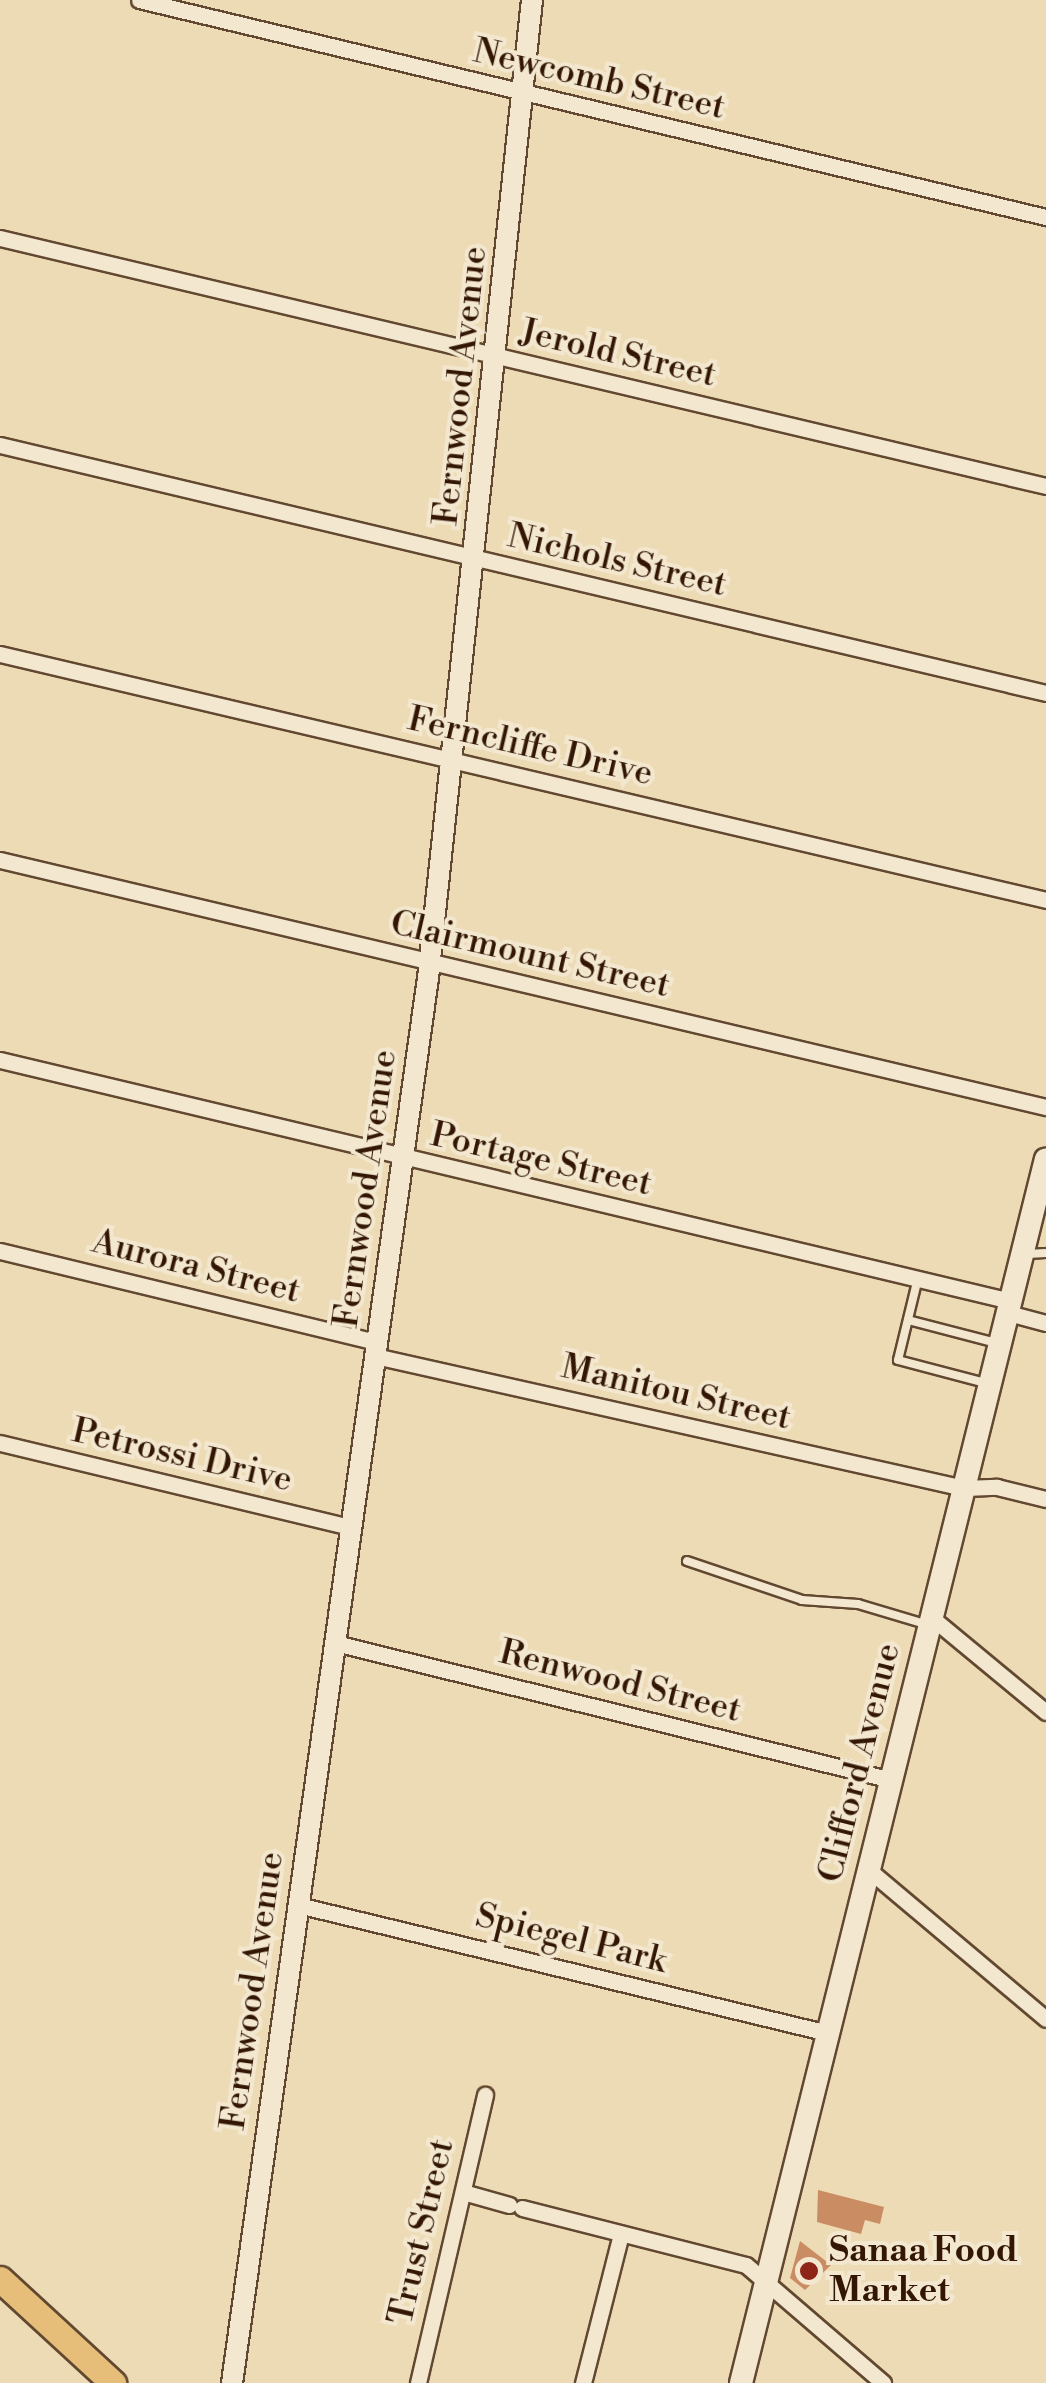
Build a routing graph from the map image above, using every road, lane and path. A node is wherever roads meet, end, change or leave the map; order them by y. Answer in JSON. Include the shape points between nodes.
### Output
{"nodes":[{"id":1,"x":139,"y":0,"type":"edge"},
{"id":2,"x":532,"y":0,"type":"edge"},
{"id":3,"x":524,"y":93,"type":"junction"},
{"id":4,"x":1046,"y":217,"type":"edge"},
{"id":5,"x":0,"y":238,"type":"edge"},
{"id":6,"x":498,"y":356,"type":"junction"},
{"id":7,"x":0,"y":445,"type":"edge"},
{"id":8,"x":1046,"y":486,"type":"edge"},
{"id":9,"x":475,"y":558,"type":"junction"},
{"id":10,"x":0,"y":654,"type":"edge"},
{"id":11,"x":1046,"y":693,"type":"edge"},
{"id":12,"x":452,"y":759,"type":"junction"},
{"id":13,"x":0,"y":860,"type":"edge"},
{"id":14,"x":1046,"y":900,"type":"edge"},
{"id":15,"x":430,"y":962,"type":"junction"},
{"id":16,"x":0,"y":1060,"type":"edge"},
{"id":17,"x":1046,"y":1107,"type":"edge"},
{"id":18,"x":403,"y":1158,"type":"junction"},
{"id":19,"x":1046,"y":1159,"type":"edge"},
{"id":20,"x":0,"y":1251,"type":"edge"},
{"id":21,"x":1034,"y":1254,"type":"edge"},
{"id":22,"x":918,"y":1278,"type":"junction"},
{"id":23,"x":1009,"y":1307,"type":"junction"},
{"id":24,"x":908,"y":1320,"type":"junction"},
{"id":25,"x":1046,"y":1323,"type":"edge"},
{"id":26,"x":1000,"y":1344,"type":"junction"},
{"id":27,"x":376,"y":1349,"type":"junction"},
{"id":28,"x":990,"y":1384,"type":"junction"},
{"id":29,"x":0,"y":1443,"type":"edge"},
{"id":30,"x":964,"y":1488,"type":"junction"},
{"id":31,"x":1046,"y":1499,"type":"edge"},
{"id":32,"x":351,"y":1526,"type":"junction"},
{"id":33,"x":687,"y":1560,"type":"dead end"},
{"id":34,"x":931,"y":1621,"type":"junction"},
{"id":35,"x":335,"y":1643,"type":"junction"},
{"id":36,"x":1046,"y":1712,"type":"edge"},
{"id":37,"x":892,"y":1780,"type":"junction"},
{"id":38,"x":869,"y":1870,"type":"junction"},
{"id":39,"x":298,"y":1905,"type":"junction"},
{"id":40,"x":1046,"y":2018,"type":"edge"},
{"id":41,"x":828,"y":2033,"type":"junction"},
{"id":42,"x":485,"y":2095,"type":"dead end"},
{"id":43,"x":463,"y":2192,"type":"junction"},
{"id":44,"x":621,"y":2234,"type":"junction"},
{"id":45,"x":0,"y":2278,"type":"edge"},
{"id":46,"x":766,"y":2284,"type":"junction"},
{"id":47,"x":113,"y":2383,"type":"edge"},
{"id":48,"x":232,"y":2383,"type":"edge"},
{"id":49,"x":418,"y":2383,"type":"edge"},
{"id":50,"x":582,"y":2383,"type":"edge"},
{"id":51,"x":741,"y":2383,"type":"edge"},
{"id":52,"x":883,"y":2383,"type":"edge"}],
"edges":[{"from":1,"to":3,"type":"street","name":"Newcomb Street"},
{"from":2,"to":3,"type":"street","name":"Fernwood Avenue"},
{"from":3,"to":4,"type":"street","name":"Newcomb Street"},
{"from":3,"to":6,"type":"street","name":"Fernwood Avenue"},
{"from":5,"to":6,"type":"street","name":"Jerold Street"},
{"from":6,"to":8,"type":"street","name":"Jerold Street"},
{"from":6,"to":9,"type":"street","name":"Fernwood Avenue"},
{"from":7,"to":9,"type":"street","name":"Nichols Street"},
{"from":9,"to":11,"type":"street","name":"Nichols Street"},
{"from":9,"to":12,"type":"street","name":"Fernwood Avenue"},
{"from":10,"to":12,"type":"street","name":"Ferncliffe Drive"},
{"from":12,"to":14,"type":"street","name":"Ferncliffe Drive"},
{"from":12,"to":15,"type":"street","name":"Fernwood Avenue"},
{"from":13,"to":15,"type":"street","name":"Clairmount Street"},
{"from":15,"to":17,"type":"street","name":"Clairmount Street"},
{"from":15,"to":18,"type":"street","name":"Fernwood Avenue"},
{"from":16,"to":18,"type":"street","name":"Portage Street"},
{"from":18,"to":22,"type":"street","name":"Portage Street"},
{"from":18,"to":27,"type":"street","name":"Fernwood Avenue"},
{"from":19,"to":21,"type":"main road","name":"Clifford Avenue"},
{"from":20,"to":27,"type":"street","name":"Aurora Street"},
{"from":21,"to":23,"type":"main road","name":"Clifford Avenue"},
{"from":22,"to":23,"type":"street","name":"Portage Street"},
{"from":22,"to":24,"type":"lane"},
{"from":23,"to":25,"type":"street","name":"Portage Street"},
{"from":23,"to":26,"type":"main road","name":"Clifford Avenue"},
{"from":24,"to":26,"type":"lane"},
{"from":24,"to":28,"type":"lane","via":[[898,1360]]},
{"from":26,"to":28,"type":"main road","name":"Clifford Avenue"},
{"from":27,"to":30,"type":"street","name":"Manitou Street"},
{"from":27,"to":32,"type":"street","name":"Fernwood Avenue"},
{"from":28,"to":30,"type":"main road","name":"Clifford Avenue"},
{"from":29,"to":32,"type":"street","name":"Petrossi Drive"},
{"from":30,"to":31,"type":"street","name":"Manitou Street","via":[[997,1487]]},
{"from":30,"to":34,"type":"main road","name":"Clifford Avenue"},
{"from":32,"to":35,"type":"street","name":"Fernwood Avenue"},
{"from":33,"to":34,"type":"lane","via":[[802,1600],[858,1604]]},
{"from":34,"to":36,"type":"street"},
{"from":34,"to":37,"type":"main road","name":"Clifford Avenue"},
{"from":35,"to":37,"type":"street","name":"Renwood Street"},
{"from":35,"to":39,"type":"street","name":"Fernwood Avenue"},
{"from":37,"to":38,"type":"main road","name":"Clifford Avenue"},
{"from":38,"to":40,"type":"street"},
{"from":38,"to":41,"type":"main road","name":"Clifford Avenue"},
{"from":39,"to":41,"type":"street","name":"Spiegel Park"},
{"from":39,"to":48,"type":"street","name":"Fernwood Avenue"},
{"from":41,"to":46,"type":"main road","name":"Clifford Avenue"},
{"from":42,"to":43,"type":"street","name":"Trust Street"},
{"from":43,"to":44,"type":"street"},
{"from":43,"to":49,"type":"street","name":"Trust Street"},
{"from":44,"to":46,"type":"street","via":[[746,2265]]},
{"from":44,"to":50,"type":"street"},
{"from":45,"to":47,"type":"main road"},
{"from":46,"to":51,"type":"main road","name":"Clifford Avenue"},
{"from":46,"to":52,"type":"street"}]}
